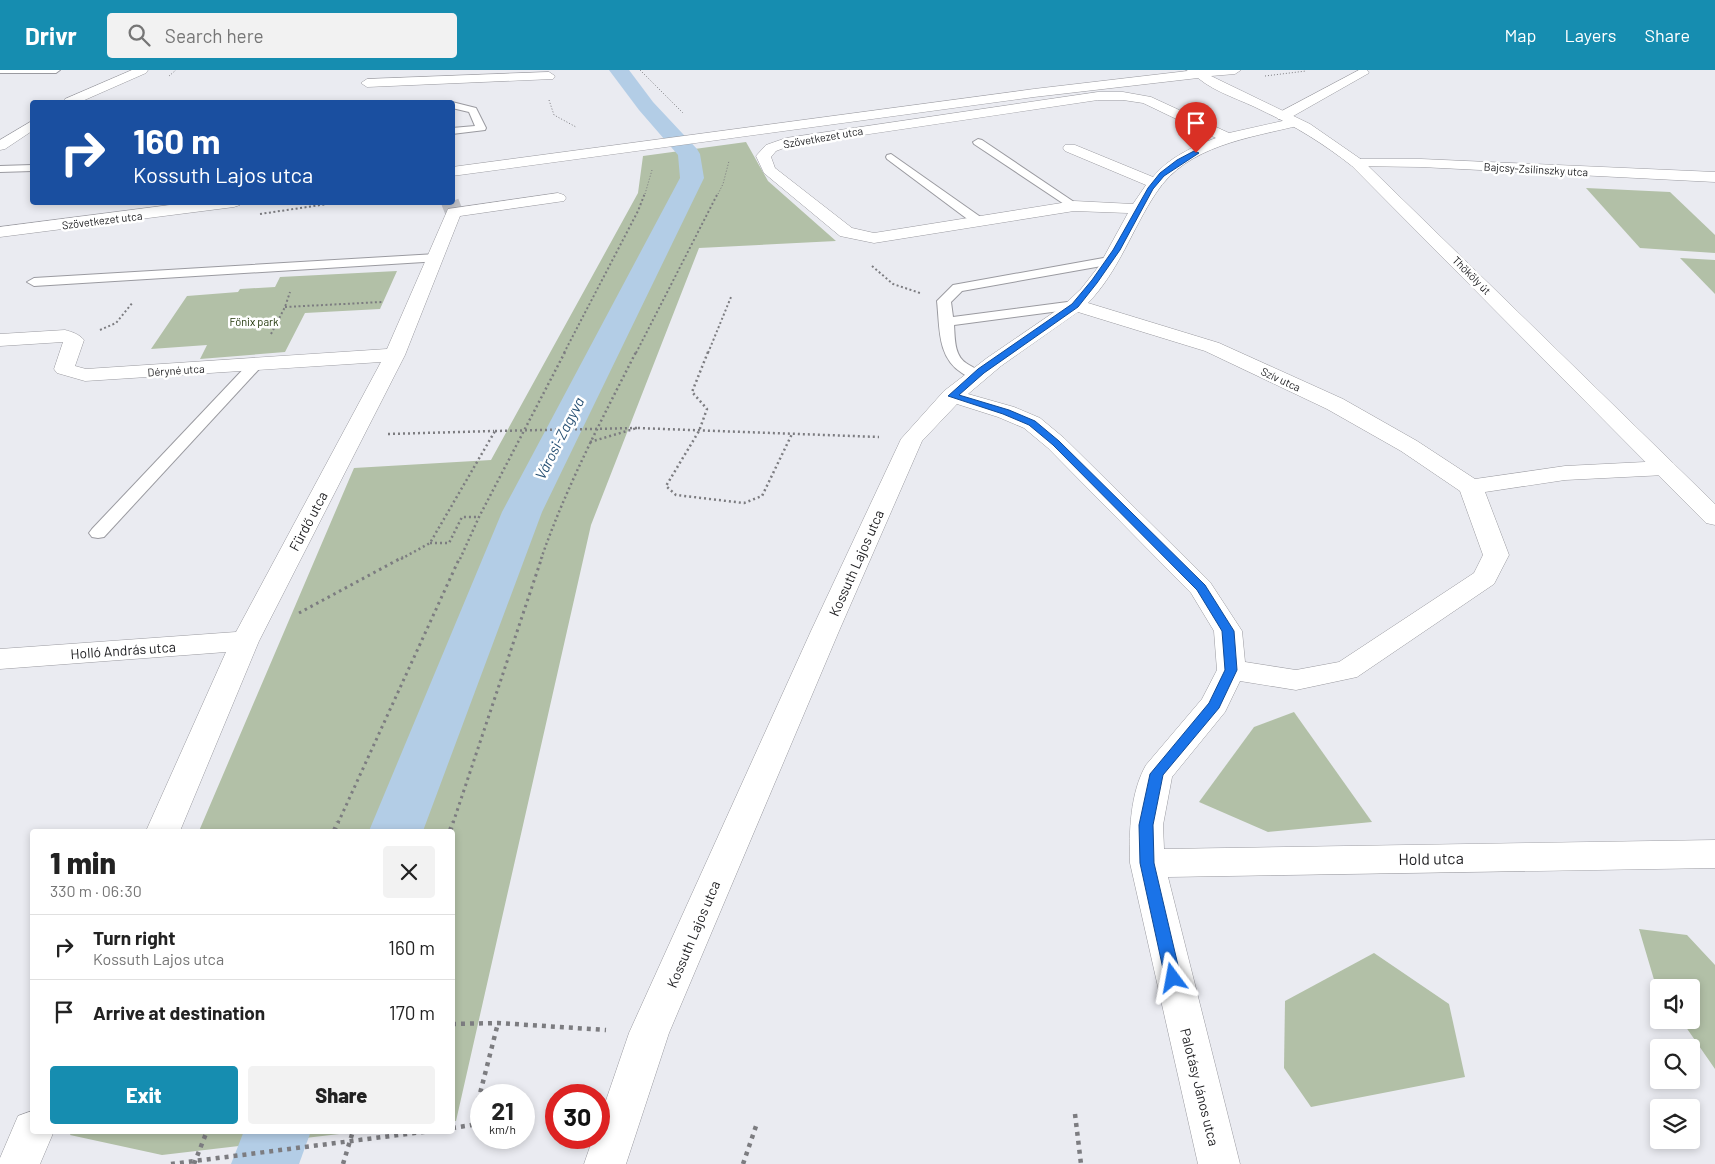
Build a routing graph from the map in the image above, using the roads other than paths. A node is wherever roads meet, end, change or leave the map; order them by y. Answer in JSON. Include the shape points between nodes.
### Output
{"nodes":[{"id":1,"x":0,"y":70,"type":"edge"},
{"id":2,"x":56,"y":70,"type":"edge"},
{"id":3,"x":142,"y":70,"type":"edge"},
{"id":4,"x":1235,"y":70,"type":"edge"},
{"id":5,"x":1196,"y":72,"type":"edge"},
{"id":6,"x":548,"y":73,"type":"edge"},
{"id":7,"x":1363,"y":73,"type":"dead end"},
{"id":8,"x":368,"y":82,"type":"edge"},
{"id":9,"x":548,"y":99,"type":"road end"},
{"id":10,"x":74,"y":100,"type":"edge"},
{"id":11,"x":455,"y":107,"type":"edge"},
{"id":12,"x":1289,"y":119,"type":"junction"},
{"id":13,"x":30,"y":126,"type":"edge"},
{"id":14,"x":455,"y":131,"type":"edge"},
{"id":15,"x":1226,"y":137,"type":"junction"},
{"id":16,"x":978,"y":142,"type":"dead end"},
{"id":17,"x":0,"y":146,"type":"edge"},
{"id":18,"x":1070,"y":148,"type":"dead end"},
{"id":19,"x":891,"y":157,"type":"dead end"},
{"id":20,"x":1356,"y":163,"type":"junction"},
{"id":21,"x":30,"y":168,"type":"edge"},
{"id":22,"x":0,"y":169,"type":"edge"},
{"id":23,"x":455,"y":172,"type":"edge"},
{"id":24,"x":1715,"y":177,"type":"edge"},
{"id":25,"x":1155,"y":183,"type":"junction"},
{"id":26,"x":558,"y":198,"type":"dead end"},
{"id":27,"x":211,"y":205,"type":"edge"},
{"id":28,"x":1074,"y":206,"type":"junction"},
{"id":29,"x":1139,"y":209,"type":"junction"},
{"id":30,"x":978,"y":221,"type":"junction"},
{"id":31,"x":0,"y":232,"type":"edge"},
{"id":32,"x":436,"y":258,"type":"junction"},
{"id":33,"x":1109,"y":261,"type":"junction"},
{"id":34,"x":34,"y":282,"type":"dead end"},
{"id":35,"x":1075,"y":306,"type":"junction"},
{"id":36,"x":946,"y":322,"type":"junction"},
{"id":37,"x":0,"y":340,"type":"edge"},
{"id":38,"x":395,"y":355,"type":"junction"},
{"id":39,"x":255,"y":365,"type":"junction"},
{"id":40,"x":976,"y":375,"type":"junction"},
{"id":41,"x":952,"y":396,"type":"junction"},
{"id":42,"x":1665,"y":468,"type":"junction"},
{"id":43,"x":1471,"y":488,"type":"junction"},
{"id":44,"x":1715,"y":518,"type":"edge"},
{"id":45,"x":98,"y":533,"type":"dead end"},
{"id":46,"x":245,"y":641,"type":"junction"},
{"id":47,"x":0,"y":659,"type":"edge"},
{"id":48,"x":1231,"y":670,"type":"junction"},
{"id":49,"x":164,"y":829,"type":"edge"},
{"id":50,"x":1715,"y":854,"type":"edge"},
{"id":51,"x":1147,"y":863,"type":"junction"},
{"id":52,"x":32,"y":1134,"type":"edge"},
{"id":53,"x":19,"y":1164,"type":"edge"},
{"id":54,"x":605,"y":1164,"type":"edge"},
{"id":55,"x":1219,"y":1164,"type":"edge"}],
"edges":[{"from":1,"to":2,"type":"lane"},
{"from":3,"to":10,"type":"street"},
{"from":4,"to":5,"type":"street"},
{"from":5,"to":12,"type":"street","name":"Thököly út","via":[[1210,82]]},
{"from":5,"to":23,"type":"street","name":"Szövetkezet utca"},
{"from":6,"to":8,"type":"street"},
{"from":6,"to":9,"type":"street"},
{"from":7,"to":12,"type":"street","name":"Kossuth Lajos utca"},
{"from":11,"to":14,"type":"lane","via":[[473,110],[481,128]]},
{"from":12,"to":15,"type":"street","name":"Kossuth Lajos utca"},
{"from":12,"to":20,"type":"street","name":"Thököly út"},
{"from":13,"to":17,"type":"street"},
{"from":15,"to":25,"type":"street","name":"Kossuth Lajos utca","via":[[1179,162]]},
{"from":15,"to":30,"type":"street","name":"Szövetkezet utca","via":[[1146,100],[1098,96],[786,142],[771,148],[763,156],[769,170],[846,232],[874,238]]},
{"from":16,"to":28,"type":"lane"},
{"from":18,"to":25,"type":"street"},
{"from":19,"to":30,"type":"lane"},
{"from":20,"to":24,"type":"street","name":"Bajcsy-Zsilinszky utca","via":[[1421,163]]},
{"from":20,"to":42,"type":"street","name":"Thököly út"},
{"from":21,"to":22,"type":"lane"},
{"from":25,"to":29,"type":"street","name":"Kossuth Lajos utca"},
{"from":26,"to":32,"type":"street","name":"Fürdő utca","via":[[454,212]]},
{"from":27,"to":31,"type":"street","name":"Szövetkezet utca"},
{"from":28,"to":29,"type":"street","name":"Szövetkezet utca"},
{"from":28,"to":30,"type":"street","name":"Szövetkezet utca"},
{"from":29,"to":33,"type":"street","name":"Kossuth Lajos utca"},
{"from":32,"to":34,"type":"lane"},
{"from":32,"to":38,"type":"street","name":"Fürdő utca"},
{"from":33,"to":35,"type":"street","name":"Kossuth Lajos utca"},
{"from":33,"to":36,"type":"lane","via":[[958,288],[944,301]]},
{"from":35,"to":36,"type":"lane"},
{"from":35,"to":40,"type":"street","name":"Kossuth Lajos utca"},
{"from":35,"to":43,"type":"street","name":"Szív utca","via":[[1212,347],[1317,396],[1409,446]]},
{"from":36,"to":40,"type":"lane","via":[[950,352],[958,364]]},
{"from":37,"to":39,"type":"street","name":"Déryné utca","via":[[65,336],[74,340],[64,369],[85,375]]},
{"from":38,"to":39,"type":"street","name":"Déryné utca"},
{"from":38,"to":46,"type":"street","name":"Fürdő utca"},
{"from":39,"to":45,"type":"lane"},
{"from":40,"to":41,"type":"street","name":"Kossuth Lajos utca"},
{"from":41,"to":48,"type":"street","via":[[1032,423],[1056,443],[1201,588],[1228,631]]},
{"from":41,"to":54,"type":"street","name":"Kossuth Lajos utca","via":[[912,439],[825,631],[649,1033]]},
{"from":42,"to":43,"type":"street","via":[[1564,473]]},
{"from":42,"to":44,"type":"street","name":"Thököly út"},
{"from":43,"to":48,"type":"street","via":[[1496,555],[1485,578],[1347,670],[1296,680]]},
{"from":46,"to":47,"type":"street","name":"Holló András utca"},
{"from":46,"to":49,"type":"street","name":"Fürdő utca"},
{"from":48,"to":51,"type":"street","name":"Palotásy János utca","via":[[1214,705],[1157,774],[1146,825]]},
{"from":50,"to":51,"type":"street","name":"Hold utca"},
{"from":51,"to":55,"type":"street","name":"Palotásy János utca"},
{"from":52,"to":53,"type":"street"}]}
